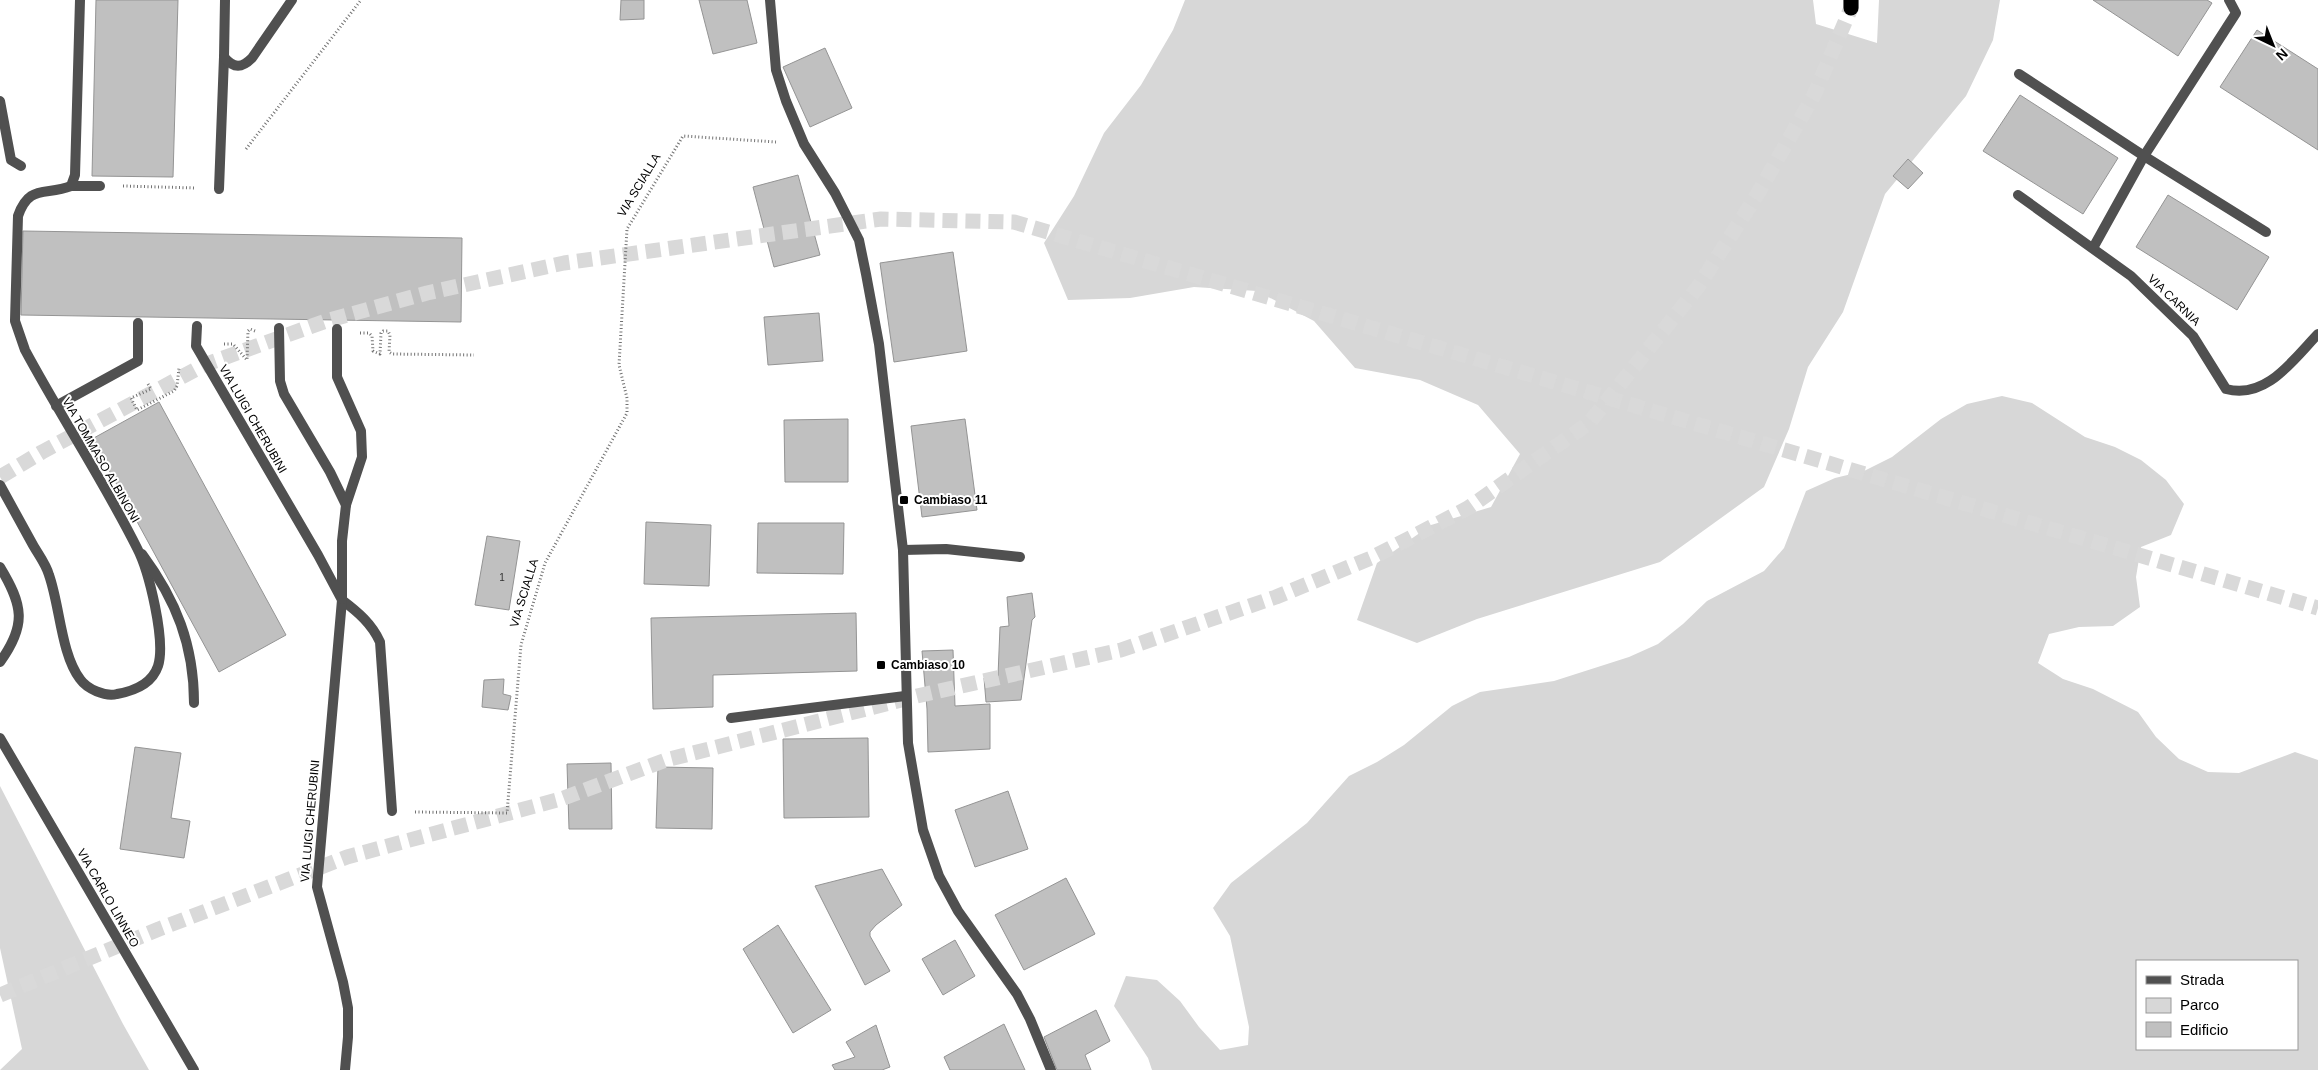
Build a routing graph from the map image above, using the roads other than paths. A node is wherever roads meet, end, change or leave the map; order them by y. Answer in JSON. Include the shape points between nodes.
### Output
{"nodes":[{"id":1,"x":80,"y":0,"type":"edge"},
{"id":2,"x":225,"y":0,"type":"edge"},
{"id":3,"x":292,"y":0,"type":"edge"},
{"id":4,"x":770,"y":0,"type":"edge"},
{"id":5,"x":2229,"y":0,"type":"edge"},
{"id":6,"x":224,"y":57,"type":"junction"},
{"id":7,"x":2019,"y":74,"type":"dead end"},
{"id":8,"x":0,"y":101,"type":"edge"},
{"id":9,"x":2144,"y":156,"type":"junction"},
{"id":10,"x":21,"y":166,"type":"dead end"},
{"id":11,"x":71,"y":186,"type":"junction"},
{"id":12,"x":100,"y":186,"type":"road end"},
{"id":13,"x":219,"y":189,"type":"road end"},
{"id":14,"x":2018,"y":195,"type":"dead end"},
{"id":15,"x":2266,"y":232,"type":"dead end"},
{"id":16,"x":2093,"y":248,"type":"junction"},
{"id":17,"x":138,"y":323,"type":"dead end"},
{"id":18,"x":197,"y":326,"type":"dead end"},
{"id":19,"x":279,"y":328,"type":"dead end"},
{"id":20,"x":337,"y":331,"type":"road end"},
{"id":21,"x":2318,"y":334,"type":"edge"},
{"id":22,"x":56,"y":406,"type":"junction"},
{"id":23,"x":0,"y":485,"type":"edge"},
{"id":24,"x":346,"y":505,"type":"junction"},
{"id":25,"x":138,"y":550,"type":"junction"},
{"id":26,"x":903,"y":550,"type":"junction"},
{"id":27,"x":1020,"y":557,"type":"dead end"},
{"id":28,"x":0,"y":568,"type":"edge"},
{"id":29,"x":342,"y":600,"type":"junction"},
{"id":30,"x":0,"y":662,"type":"edge"},
{"id":31,"x":906,"y":696,"type":"junction"},
{"id":32,"x":194,"y":703,"type":"dead end"},
{"id":33,"x":731,"y":718,"type":"dead end"},
{"id":34,"x":0,"y":738,"type":"edge"},
{"id":35,"x":392,"y":812,"type":"road end"},
{"id":36,"x":194,"y":1070,"type":"edge"},
{"id":37,"x":345,"y":1070,"type":"edge"},
{"id":38,"x":1051,"y":1070,"type":"edge"}],
"edges":[{"from":1,"to":11,"type":"street","via":[[76,165]]},
{"from":2,"to":6,"type":"street"},
{"from":3,"to":6,"type":"street","via":[[246,65],[230,65]]},
{"from":4,"to":26,"type":"street","via":[[776,70],[786,101],[804,144],[835,193],[859,240],[879,344]]},
{"from":5,"to":9,"type":"street","via":[[2236,13]]},
{"from":6,"to":13,"type":"street"},
{"from":7,"to":9,"type":"street"},
{"from":8,"to":10,"type":"street","via":[[11,160]]},
{"from":9,"to":15,"type":"street"},
{"from":9,"to":16,"type":"street"},
{"from":11,"to":12,"type":"street","name":"VIA TOMMASO ALBINONI"},
{"from":11,"to":22,"type":"street","name":"VIA TOMMASO ALBINONI","via":[[35,192],[23,202],[18,216],[15,321],[25,350]]},
{"from":14,"to":16,"type":"street","name":"VIA CARNIA"},
{"from":16,"to":21,"type":"street","name":"VIA CARNIA","via":[[2131,276],[2193,336],[2226,389],[2239,393],[2269,383]]},
{"from":17,"to":22,"type":"street","via":[[138,361]]},
{"from":18,"to":29,"type":"street","name":"VIA LUIGI CHERUBINI","via":[[196,346]]},
{"from":19,"to":24,"type":"street","name":"VIA LUIGI CHERUBINI","via":[[280,381],[284,394]]},
{"from":20,"to":24,"type":"street","name":"VIA LUIGI CHERUBINI","via":[[337,377],[360,431],[362,457]]},
{"from":22,"to":25,"type":"street","name":"VIA TOMMASO ALBINONI"},
{"from":23,"to":25,"type":"street","name":"VIA TOMMASO ALBINONI","via":[[49,573],[72,668],[82,682],[96,692],[113,695],[132,691],[148,682],[158,668],[161,653],[156,609]]},
{"from":24,"to":29,"type":"street","name":"VIA LUIGI CHERUBINI"},
{"from":25,"to":32,"type":"street","via":[[167,590],[178,616],[191,657]]},
{"from":26,"to":27,"type":"street","via":[[946,549]]},
{"from":26,"to":31,"type":"street"},
{"from":28,"to":30,"type":"street","via":[[16,600],[20,620],[10,649]]},
{"from":29,"to":35,"type":"street","via":[[359,613],[380,642]]},
{"from":29,"to":37,"type":"street","name":"VIA LUIGI CHERUBINI","via":[[317,887],[348,1008]]},
{"from":31,"to":33,"type":"street"},
{"from":31,"to":38,"type":"street","via":[[908,744],[930,852],[958,911],[1030,1019]]},
{"from":34,"to":36,"type":"street","name":"VIA CARLO LINNEO","bridge":true}]}
